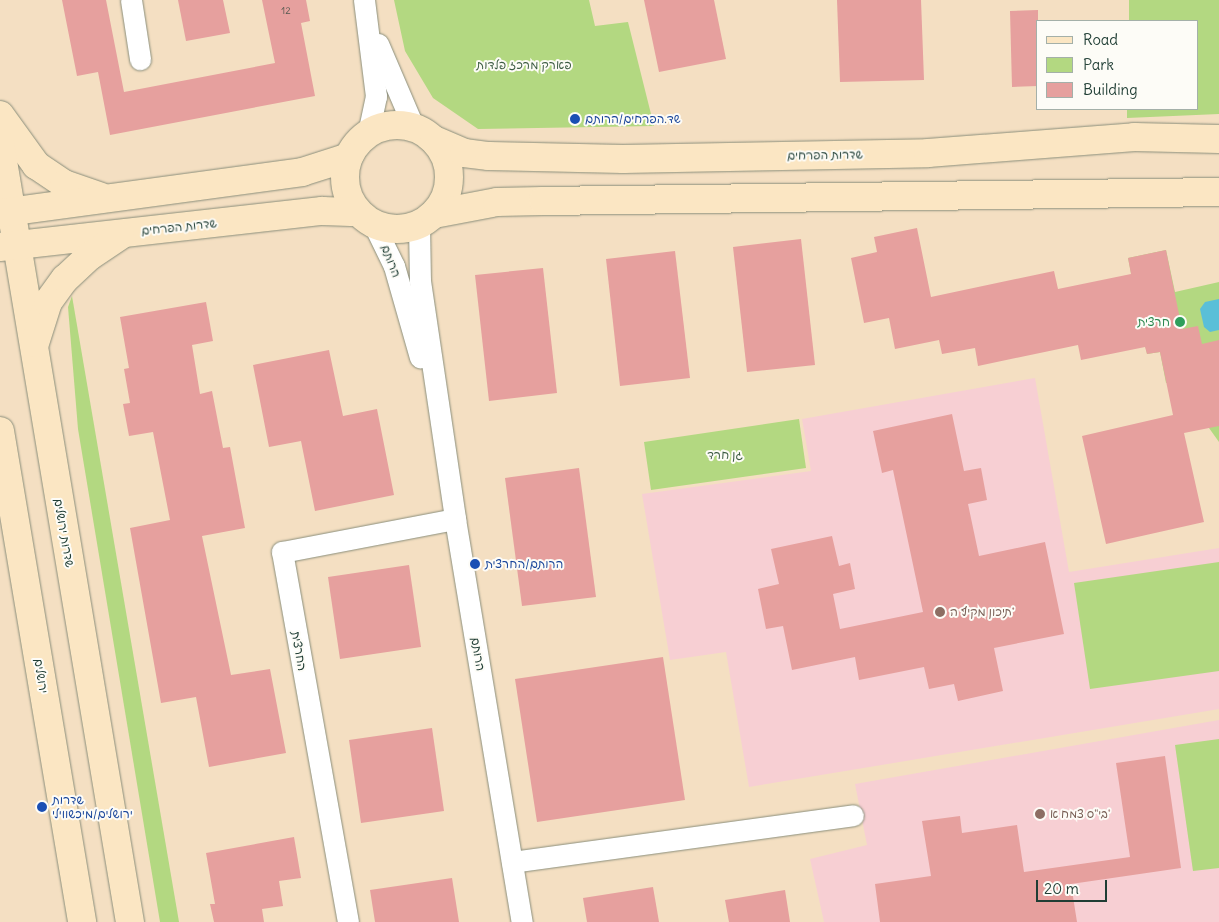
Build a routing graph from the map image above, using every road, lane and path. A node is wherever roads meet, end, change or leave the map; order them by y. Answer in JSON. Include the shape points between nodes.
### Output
{"nodes":[{"id":1,"x":131,"y":0,"type":"edge"},
{"id":2,"x":366,"y":9,"type":"edge"},
{"id":3,"x":140,"y":59,"type":"dead end"},
{"id":4,"x":0,"y":114,"type":"edge"},
{"id":5,"x":368,"y":134,"type":"junction"},
{"id":6,"x":424,"y":134,"type":"junction"},
{"id":7,"x":1219,"y":139,"type":"edge"},
{"id":8,"x":0,"y":144,"type":"edge"},
{"id":9,"x":349,"y":157,"type":"junction"},
{"id":10,"x":1219,"y":192,"type":"edge"},
{"id":11,"x":107,"y":199,"type":"junction"},
{"id":12,"x":6,"y":213,"type":"edge"},
{"id":13,"x":365,"y":218,"type":"junction"},
{"id":14,"x":427,"y":220,"type":"junction"},
{"id":15,"x":126,"y":233,"type":"junction"},
{"id":16,"x":8,"y":246,"type":"edge"},
{"id":17,"x":34,"y":350,"type":"junction"},
{"id":18,"x":0,"y":431,"type":"edge"},
{"id":19,"x":445,"y":446,"type":"junction"},
{"id":20,"x":455,"y":519,"type":"junction"},
{"id":21,"x":853,"y":815,"type":"dead end"},
{"id":22,"x":512,"y":862,"type":"junction"},
{"id":23,"x":82,"y":922,"type":"edge"},
{"id":24,"x":130,"y":922,"type":"edge"},
{"id":25,"x":348,"y":922,"type":"edge"},
{"id":26,"x":522,"y":922,"type":"edge"}],
"edges":[{"from":1,"to":3,"type":"street"},
{"from":2,"to":5,"type":"street","via":[[376,96]]},
{"from":2,"to":6,"type":"street"},
{"from":4,"to":11,"type":"street","via":[[36,165],[64,184]]},
{"from":5,"to":6,"type":"street","via":[[390,125]]},
{"from":5,"to":9,"type":"street"},
{"from":6,"to":7,"type":"street","name":"שדרות הפרחים","via":[[464,153],[624,159],[928,153],[1134,137]]},
{"from":6,"to":14,"type":"street","via":[[443,151],[450,177],[445,197]]},
{"from":8,"to":12,"type":"street","name":"שדרות ירושלים"},
{"from":9,"to":11,"type":"street","via":[[302,172]]},
{"from":9,"to":13,"type":"street","via":[[346,185]]},
{"from":10,"to":14,"type":"street","via":[[525,201],[497,202]]},
{"from":11,"to":12,"type":"street"},
{"from":12,"to":16,"type":"street","name":"שדרות ירושלים"},
{"from":13,"to":14,"type":"street","via":[[404,229]]},
{"from":13,"to":15,"type":"street","name":"שדרות הפרחים","via":[[322,211]]},
{"from":13,"to":19,"type":"street","name":"הרותם","via":[[394,266]]},
{"from":14,"to":19,"type":"street","name":"הרותם","via":[[420,281]]},
{"from":15,"to":16,"type":"street","name":"שדרות הפרחים"},
{"from":15,"to":17,"type":"street","via":[[90,256],[65,279],[48,302],[39,323]]},
{"from":16,"to":17,"type":"street","name":"שדרות ירושלים"},
{"from":17,"to":24,"type":"street","name":"שדרות ירושלים"},
{"from":18,"to":23,"type":"street","name":"ירושלים"},
{"from":19,"to":20,"type":"street","name":"הרותם"},
{"from":20,"to":22,"type":"street","name":"הרותם"},
{"from":20,"to":25,"type":"street","name":"החרצית","via":[[282,552]]},
{"from":21,"to":22,"type":"street"},
{"from":22,"to":26,"type":"street","name":"הרותם"}]}
